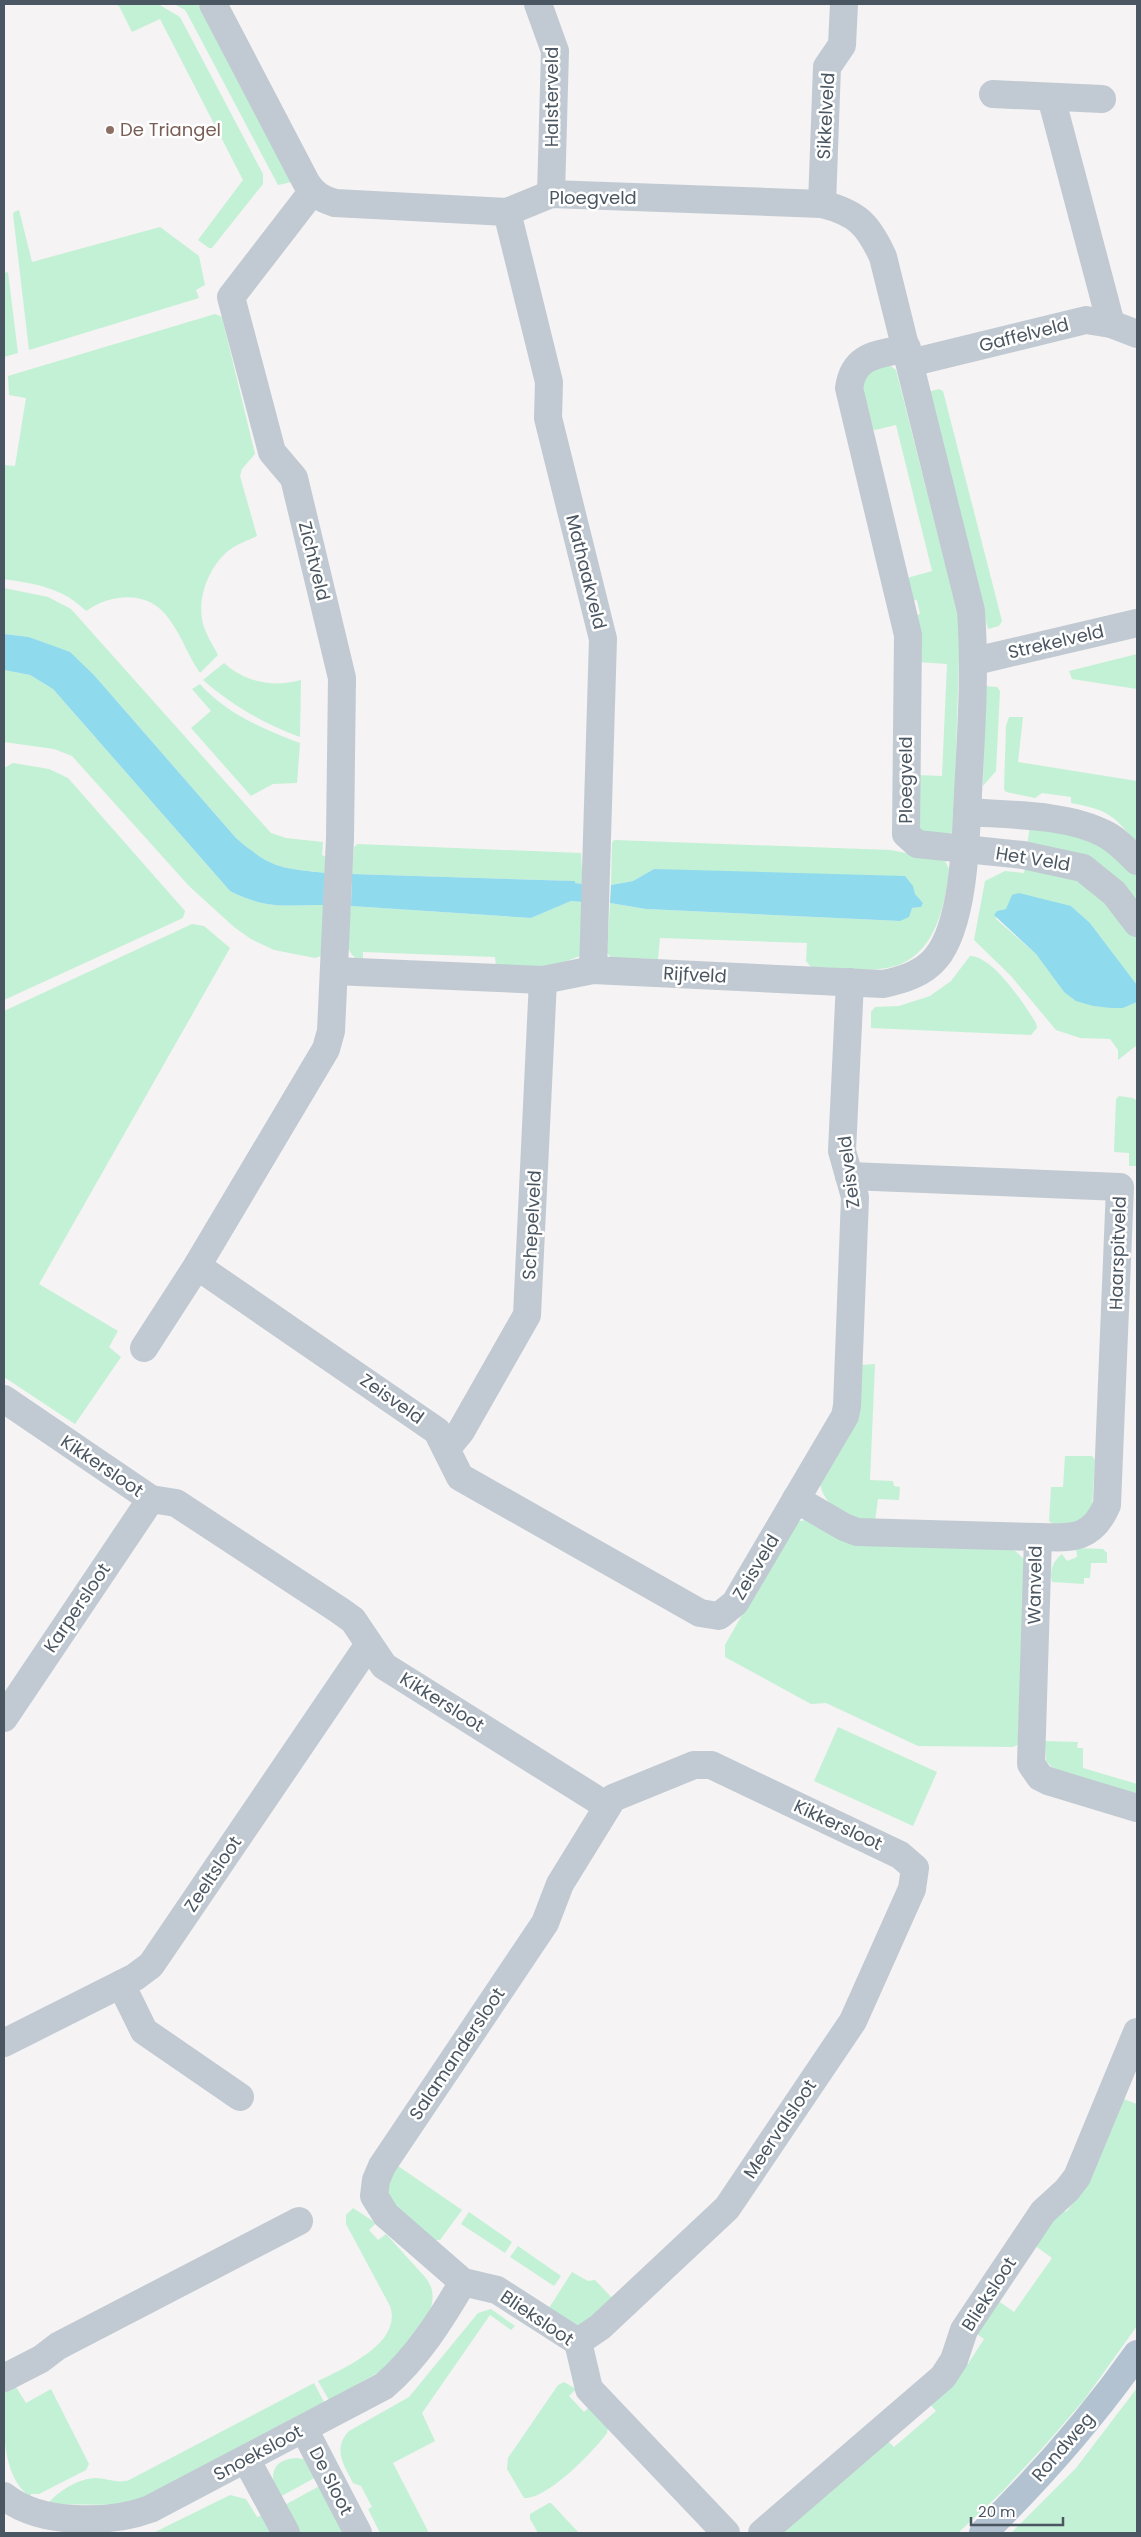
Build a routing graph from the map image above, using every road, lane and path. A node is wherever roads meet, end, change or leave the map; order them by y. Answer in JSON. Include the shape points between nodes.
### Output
{"nodes":[{"id":1,"x":213,"y":4,"type":"edge"},
{"id":2,"x":538,"y":4,"type":"edge"},
{"id":3,"x":844,"y":4,"type":"edge"},
{"id":4,"x":993,"y":94,"type":"dead end"},
{"id":5,"x":1052,"y":97,"type":"junction"},
{"id":6,"x":1102,"y":99,"type":"dead end"},
{"id":7,"x":312,"y":192,"type":"junction"},
{"id":8,"x":551,"y":194,"type":"junction"},
{"id":9,"x":822,"y":204,"type":"junction"},
{"id":10,"x":506,"y":212,"type":"junction"},
{"id":11,"x":1111,"y":324,"type":"junction"},
{"id":12,"x":1137,"y":334,"type":"edge"},
{"id":13,"x":909,"y":355,"type":"junction"},
{"id":14,"x":1137,"y":623,"type":"edge"},
{"id":15,"x":975,"y":661,"type":"junction"},
{"id":16,"x":967,"y":812,"type":"junction"},
{"id":17,"x":964,"y":850,"type":"junction"},
{"id":18,"x":1137,"y":861,"type":"edge"},
{"id":19,"x":1137,"y":923,"type":"edge"},
{"id":20,"x":593,"y":970,"type":"junction"},
{"id":21,"x":334,"y":971,"type":"junction"},
{"id":22,"x":543,"y":980,"type":"junction"},
{"id":23,"x":850,"y":982,"type":"junction"},
{"id":24,"x":849,"y":1176,"type":"junction"},
{"id":25,"x":197,"y":1266,"type":"junction"},
{"id":26,"x":144,"y":1348,"type":"dead end"},
{"id":27,"x":4,"y":1398,"type":"edge"},
{"id":28,"x":447,"y":1448,"type":"junction"},
{"id":29,"x":151,"y":1499,"type":"junction"},
{"id":30,"x":796,"y":1499,"type":"junction"},
{"id":31,"x":1038,"y":1537,"type":"junction"},
{"id":32,"x":369,"y":1644,"type":"junction"},
{"id":33,"x":4,"y":1718,"type":"edge"},
{"id":34,"x":607,"y":1806,"type":"junction"},
{"id":35,"x":1137,"y":1808,"type":"edge"},
{"id":36,"x":914,"y":1868,"type":"joint"},
{"id":37,"x":121,"y":1984,"type":"junction"},
{"id":38,"x":1137,"y":2032,"type":"edge"},
{"id":39,"x":4,"y":2043,"type":"edge"},
{"id":40,"x":240,"y":2097,"type":"dead end"},
{"id":41,"x":298,"y":2221,"type":"dead end"},
{"id":42,"x":463,"y":2282,"type":"junction"},
{"id":43,"x":578,"y":2342,"type":"junction"},
{"id":44,"x":1137,"y":2354,"type":"edge"},
{"id":45,"x":4,"y":2378,"type":"edge"},
{"id":46,"x":304,"y":2429,"type":"junction"},
{"id":47,"x":246,"y":2459,"type":"junction"},
{"id":48,"x":4,"y":2496,"type":"edge"},
{"id":49,"x":30,"y":2523,"type":"edge"},
{"id":50,"x":286,"y":2533,"type":"edge"},
{"id":51,"x":358,"y":2533,"type":"edge"},
{"id":52,"x":726,"y":2533,"type":"edge"},
{"id":53,"x":762,"y":2533,"type":"edge"},
{"id":54,"x":983,"y":2533,"type":"edge"}],
"edges":[{"from":1,"to":7,"type":"street"},
{"from":2,"to":8,"type":"street","name":"Halsterveld","via":[[555,51]]},
{"from":3,"to":9,"type":"street","name":"Sikkelveld","via":[[842,45],[827,67]]},
{"from":4,"to":5,"type":"street"},
{"from":5,"to":6,"type":"street"},
{"from":5,"to":11,"type":"street"},
{"from":7,"to":10,"type":"street","name":"Ploegveld","via":[[335,203]]},
{"from":7,"to":21,"type":"street","name":"Zichtveld","via":[[231,297],[272,452],[294,478],[342,678]]},
{"from":8,"to":9,"type":"street","name":"Ploegveld"},
{"from":8,"to":10,"type":"street","name":"Ploegveld"},
{"from":9,"to":13,"type":"street","name":"Ploegveld","via":[[842,209],[860,219],[874,236],[883,257]]},
{"from":10,"to":20,"type":"street","name":"Mathaakveld","via":[[549,382],[548,418],[602,639]]},
{"from":11,"to":12,"type":"street","name":"Gaffelveld"},
{"from":11,"to":13,"type":"street","name":"Gaffelveld","via":[[1086,320]]},
{"from":13,"to":15,"type":"street","name":"Ploegveld","via":[[972,611]]},
{"from":13,"to":17,"type":"street","name":"Ploegveld","via":[[864,359],[854,370],[849,388],[908,635],[906,834],[918,844]]},
{"from":14,"to":15,"type":"street","name":"Strekelveld"},
{"from":15,"to":16,"type":"street","name":"Ploegveld"},
{"from":16,"to":17,"type":"street","name":"Ploegveld"},
{"from":16,"to":18,"type":"street","via":[[1028,816],[1080,825],[1105,834]]},
{"from":17,"to":19,"type":"street","name":"Het Veld","via":[[1023,855],[1083,868],[1114,894]]},
{"from":17,"to":23,"type":"street","name":"Rijfveld","via":[[953,924],[936,959],[904,980],[883,984]]},
{"from":20,"to":22,"type":"street","name":"Rijfveld"},
{"from":20,"to":23,"type":"street","name":"Rijfveld"},
{"from":21,"to":22,"type":"street","name":"Rijfveld"},
{"from":21,"to":25,"type":"street","via":[[331,1031],[326,1049]]},
{"from":22,"to":28,"type":"street","name":"Schepelveld","via":[[527,1315],[461,1431]]},
{"from":23,"to":24,"type":"street","name":"Zeisveld","via":[[842,1151]]},
{"from":24,"to":30,"type":"street","name":"Zeisveld","via":[[855,1197],[848,1406]]},
{"from":24,"to":31,"type":"street","name":"Haarspitveld","via":[[1120,1187],[1107,1505],[1094,1528],[1083,1534],[1071,1538]]},
{"from":25,"to":26,"type":"street"},
{"from":25,"to":28,"type":"street","name":"Zeisveld","via":[[437,1431]]},
{"from":27,"to":29,"type":"street","name":"Kikkersloot"},
{"from":28,"to":30,"type":"street","name":"Zeisveld","via":[[460,1477],[710,1616],[719,1616],[736,1603]]},
{"from":29,"to":32,"type":"street","name":"Kikkersloot","via":[[176,1503],[338,1610],[353,1620]]},
{"from":29,"to":33,"type":"street","name":"Karpersloot"},
{"from":30,"to":31,"type":"street","name":"Wanveld","via":[[857,1532]]},
{"from":31,"to":35,"type":"street","name":"Wanveld","via":[[1031,1764],[1040,1777],[1048,1781]]},
{"from":32,"to":34,"type":"street","name":"Kikkersloot","via":[[384,1666]]},
{"from":32,"to":37,"type":"street","name":"Zeeltsloot","via":[[151,1965]]},
{"from":34,"to":36,"type":"street","name":"Kikkersloot","via":[[613,1798],[661,1777],[694,1765],[711,1765],[900,1855]]},
{"from":34,"to":42,"type":"street","name":"Salamandersloot","via":[[560,1884],[545,1923],[382,2166],[376,2180],[374,2196],[386,2215]]},
{"from":36,"to":43,"type":"street","name":"Meervalsloot","via":[[912,1889],[853,2021],[728,2208],[607,2321]]},
{"from":37,"to":39,"type":"street","name":"Zeeltsloot"},
{"from":37,"to":40,"type":"street","via":[[144,2031]]},
{"from":38,"to":53,"type":"street","name":"Blieksloot","via":[[1078,2177],[1038,2220],[964,2330],[954,2360],[943,2377]]},
{"from":41,"to":45,"type":"street","via":[[58,2346],[41,2359]]},
{"from":42,"to":43,"type":"street","name":"Blieksloot","via":[[497,2290]]},
{"from":42,"to":46,"type":"street","name":"Snoeksloot","via":[[446,2313],[394,2378]]},
{"from":43,"to":52,"type":"street","name":"Blieksloot","via":[[589,2389]]},
{"from":44,"to":54,"type":"main road","name":"Rondweg","via":[[1060,2452]]},
{"from":46,"to":47,"type":"street","name":"Snoeksloot"},
{"from":46,"to":51,"type":"street","name":"De Sloot"},
{"from":47,"to":49,"type":"street","name":"Snoeksloot","via":[[150,2509],[128,2516],[49,2517]]},
{"from":47,"to":50,"type":"street"},
{"from":48,"to":49,"type":"street","name":"Snoeksloot"}]}
